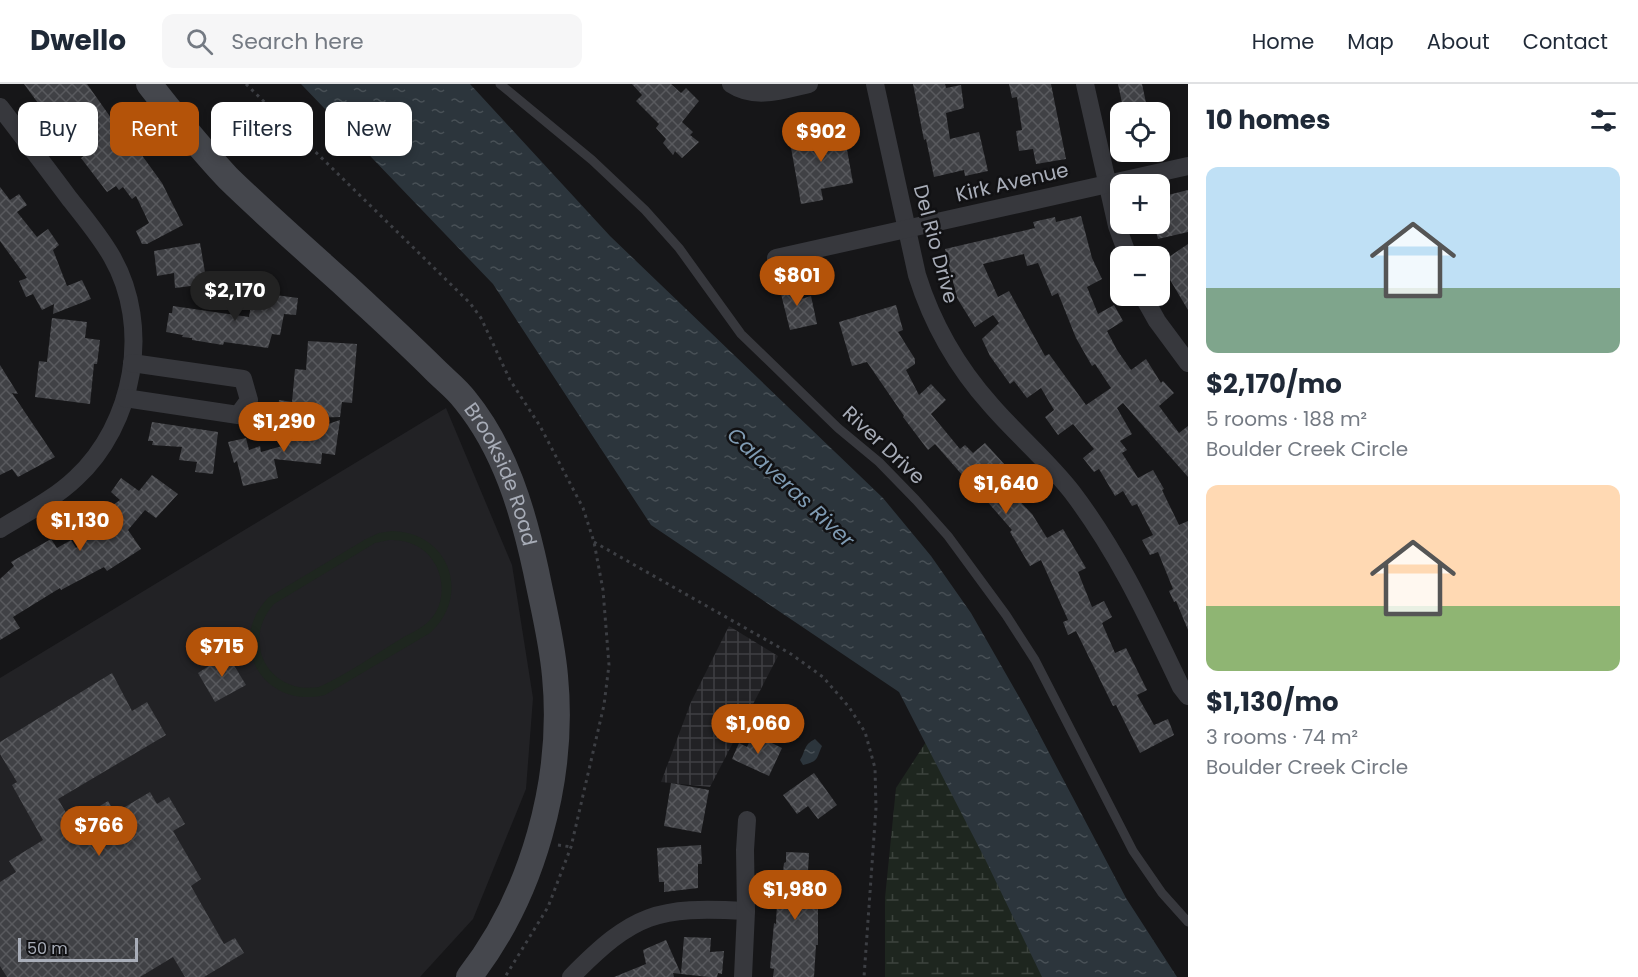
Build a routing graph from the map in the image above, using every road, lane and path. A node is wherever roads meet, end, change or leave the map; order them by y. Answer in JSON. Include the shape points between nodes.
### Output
{"nodes":[{"id":1,"x":149,"y":84,"type":"edge"},
{"id":2,"x":500,"y":84,"type":"edge"},
{"id":3,"x":730,"y":84,"type":"edge"},
{"id":4,"x":809,"y":84,"type":"edge"},
{"id":5,"x":875,"y":84,"type":"edge"},
{"id":6,"x":1085,"y":84,"type":"edge"},
{"id":7,"x":0,"y":107,"type":"edge"},
{"id":8,"x":1188,"y":166,"type":"edge"},
{"id":9,"x":1107,"y":184,"type":"junction"},
{"id":10,"x":906,"y":228,"type":"junction"},
{"id":11,"x":1124,"y":246,"type":"edge"},
{"id":12,"x":777,"y":258,"type":"dead end"},
{"id":13,"x":1149,"y":306,"type":"edge"},
{"id":14,"x":132,"y":363,"type":"junction"},
{"id":15,"x":1188,"y":363,"type":"edge"},
{"id":16,"x":125,"y":398,"type":"junction"},
{"id":17,"x":1,"y":527,"type":"edge"},
{"id":18,"x":594,"y":542,"type":"dead end"},
{"id":19,"x":1188,"y":696,"type":"edge"},
{"id":20,"x":747,"y":820,"type":"dead end"},
{"id":21,"x":746,"y":911,"type":"junction"},
{"id":22,"x":1188,"y":922,"type":"edge"},
{"id":23,"x":468,"y":977,"type":"edge"},
{"id":24,"x":571,"y":977,"type":"edge"},
{"id":25,"x":743,"y":977,"type":"edge"},
{"id":26,"x":864,"y":977,"type":"edge"}],
"edges":[{"from":1,"to":23,"type":"street","name":"Brookside Road","via":[[228,178],[465,400],[511,480],[526,525],[550,639],[556,687],[554,756],[548,797],[530,862],[497,934]]},
{"from":2,"to":22,"type":"lane","name":"River Drive","via":[[645,210],[679,248],[741,334],[879,462],[948,536],[1035,660],[1133,852]]},
{"from":3,"to":4,"type":"street","via":[[758,94]]},
{"from":5,"to":10,"type":"street","name":"Del Rio Drive"},
{"from":6,"to":9,"type":"street"},
{"from":7,"to":14,"type":"street","via":[[112,257],[132,319]]},
{"from":8,"to":9,"type":"street","name":"Kirk Avenue"},
{"from":9,"to":10,"type":"street","name":"Kirk Avenue"},
{"from":9,"to":11,"type":"street"},
{"from":10,"to":12,"type":"street","name":"Kirk Avenue"},
{"from":10,"to":19,"type":"street","name":"Del Rio Drive","via":[[925,300],[959,364],[990,405],[1070,490],[1105,538]]},
{"from":13,"to":15,"type":"street"},
{"from":14,"to":16,"type":"street"},
{"from":14,"to":16,"type":"street","via":[[243,379],[249,400],[238,415]]},
{"from":16,"to":17,"type":"street","via":[[117,421],[89,465],[63,490]]},
{"from":18,"to":26,"type":"path","via":[[791,654],[823,677],[849,706],[865,732],[875,768],[876,808]]},
{"from":20,"to":21,"type":"street"},
{"from":21,"to":24,"type":"street","via":[[701,908],[646,918],[600,948]]},
{"from":21,"to":25,"type":"street"}]}
